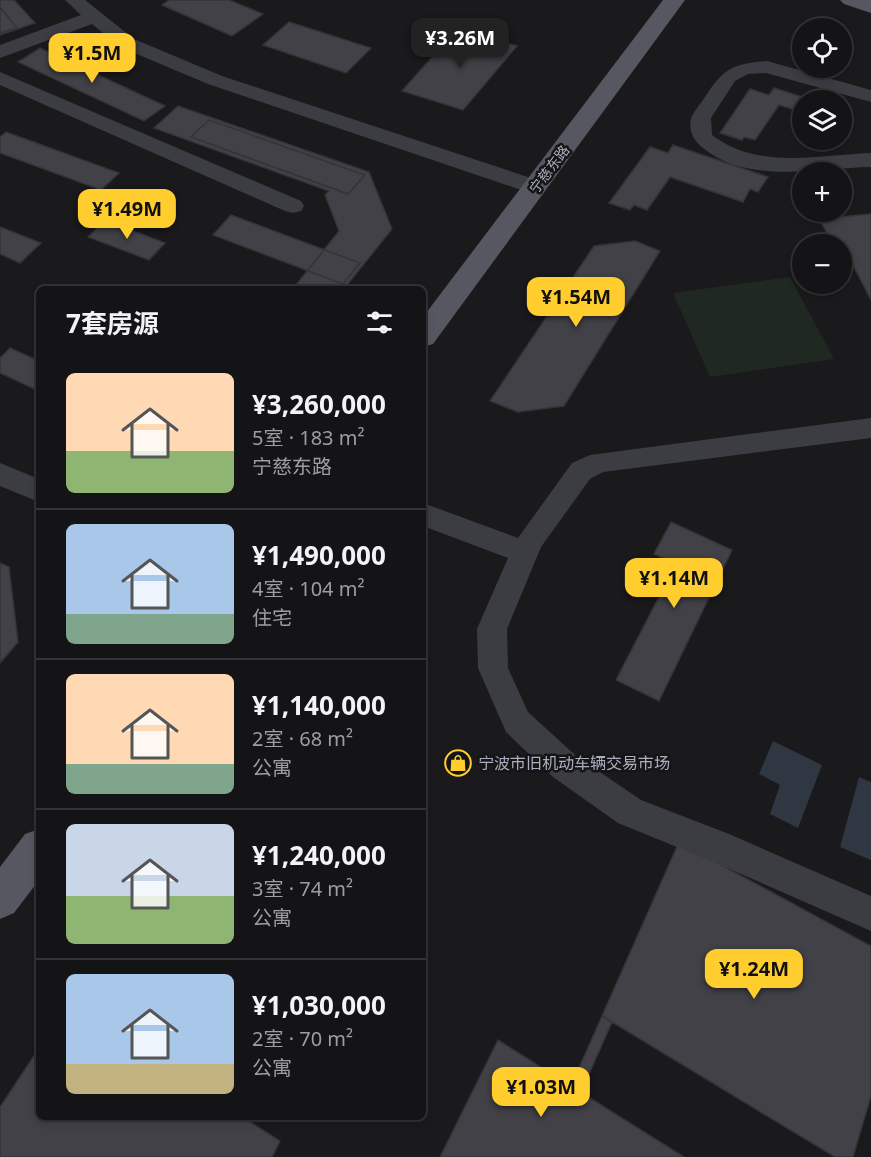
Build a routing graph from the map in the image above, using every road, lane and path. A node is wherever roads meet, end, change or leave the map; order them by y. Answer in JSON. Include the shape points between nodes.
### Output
{"nodes":[{"id":1,"x":74,"y":0,"type":"edge"},
{"id":2,"x":674,"y":0,"type":"edge"},
{"id":3,"x":850,"y":0,"type":"edge"},
{"id":4,"x":871,"y":7,"type":"edge"},
{"id":5,"x":94,"y":17,"type":"junction"},
{"id":6,"x":0,"y":52,"type":"edge"},
{"id":7,"x":0,"y":78,"type":"edge"},
{"id":8,"x":871,"y":96,"type":"edge"},
{"id":9,"x":871,"y":160,"type":"edge"},
{"id":10,"x":535,"y":187,"type":"junction"},
{"id":11,"x":293,"y":206,"type":"dead end"},
{"id":12,"x":426,"y":333,"type":"edge"},
{"id":13,"x":871,"y":428,"type":"edge"},
{"id":14,"x":0,"y":474,"type":"edge"},
{"id":15,"x":36,"y":490,"type":"edge"},
{"id":16,"x":426,"y":515,"type":"edge"},
{"id":17,"x":524,"y":552,"type":"junction"},
{"id":18,"x":36,"y":852,"type":"edge"},
{"id":19,"x":0,"y":899,"type":"edge"},
{"id":20,"x":871,"y":914,"type":"edge"}],
"edges":[{"from":1,"to":5,"type":"street"},
{"from":2,"to":10,"type":"main road","name":"宁慈东路"},
{"from":3,"to":4,"type":"main road"},
{"from":5,"to":6,"type":"street"},
{"from":5,"to":10,"type":"street","via":[[127,43],[215,80]]},
{"from":7,"to":11,"type":"street"},
{"from":8,"to":9,"type":"street","via":[[759,67],[728,77],[701,118],[702,137],[737,158],[772,163]]},
{"from":10,"to":12,"type":"main road","name":"宁慈东路"},
{"from":13,"to":17,"type":"street","via":[[600,462],[581,471]]},
{"from":14,"to":15,"type":"street"},
{"from":16,"to":17,"type":"street"},
{"from":17,"to":20,"type":"street","via":[[492,629],[493,668],[517,722],[564,766],[630,812]]},
{"from":18,"to":19,"type":"main road"}]}
